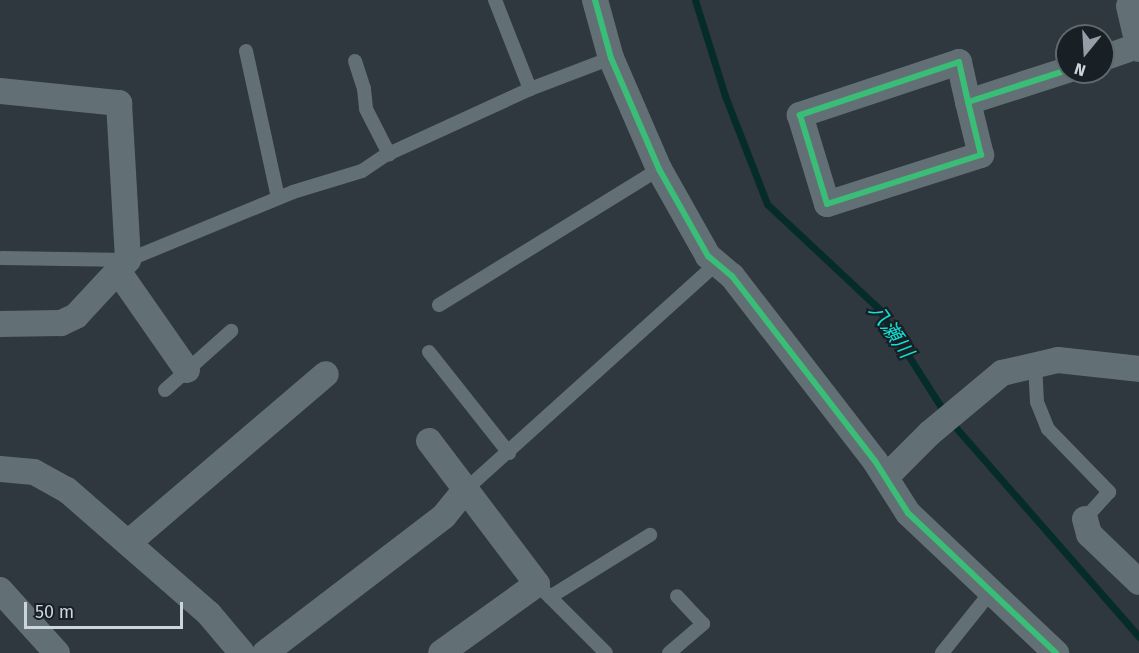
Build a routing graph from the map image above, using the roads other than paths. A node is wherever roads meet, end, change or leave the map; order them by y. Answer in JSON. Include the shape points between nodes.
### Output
{"nodes":[{"id":1,"x":495,"y":0,"type":"edge"},
{"id":2,"x":595,"y":0,"type":"edge"},
{"id":3,"x":1130,"y":7,"type":"edge"},
{"id":4,"x":1138,"y":48,"type":"edge"},
{"id":5,"x":246,"y":51,"type":"dead end"},
{"id":6,"x":1115,"y":55,"type":"edge"},
{"id":7,"x":610,"y":58,"type":"junction"},
{"id":8,"x":355,"y":61,"type":"dead end"},
{"id":9,"x":1055,"y":74,"type":"edge"},
{"id":10,"x":530,"y":88,"type":"junction"},
{"id":11,"x":0,"y":92,"type":"edge"},
{"id":12,"x":968,"y":102,"type":"junction"},
{"id":13,"x":389,"y":154,"type":"junction"},
{"id":14,"x":659,"y":169,"type":"junction"},
{"id":15,"x":278,"y":198,"type":"junction"},
{"id":16,"x":2,"y":258,"type":"dead end"},
{"id":17,"x":717,"y":263,"type":"junction"},
{"id":18,"x":124,"y":267,"type":"junction"},
{"id":19,"x":439,"y":305,"type":"dead end"},
{"id":20,"x":0,"y":324,"type":"edge"},
{"id":21,"x":231,"y":331,"type":"dead end"},
{"id":22,"x":429,"y":352,"type":"dead end"},
{"id":23,"x":1035,"y":364,"type":"junction"},
{"id":24,"x":1139,"y":369,"type":"edge"},
{"id":25,"x":187,"y":370,"type":"junction"},
{"id":26,"x":326,"y":374,"type":"dead end"},
{"id":27,"x":165,"y":390,"type":"dead end"},
{"id":28,"x":429,"y":441,"type":"dead end"},
{"id":29,"x":509,"y":453,"type":"junction"},
{"id":30,"x":0,"y":469,"type":"edge"},
{"id":31,"x":887,"y":476,"type":"junction"},
{"id":32,"x":464,"y":491,"type":"junction"},
{"id":33,"x":1085,"y":519,"type":"joint"},
{"id":34,"x":650,"y":535,"type":"dead end"},
{"id":35,"x":128,"y":543,"type":"junction"},
{"id":36,"x":1139,"y":582,"type":"edge"},
{"id":37,"x":0,"y":590,"type":"edge"},
{"id":38,"x":543,"y":590,"type":"junction"},
{"id":39,"x":990,"y":593,"type":"junction"},
{"id":40,"x":676,"y":596,"type":"dead end"},
{"id":41,"x":1052,"y":652,"type":"edge"},
{"id":42,"x":57,"y":653,"type":"edge"},
{"id":43,"x":242,"y":653,"type":"edge"},
{"id":44,"x":265,"y":653,"type":"edge"},
{"id":45,"x":441,"y":653,"type":"edge"},
{"id":46,"x":606,"y":653,"type":"edge"},
{"id":47,"x":669,"y":653,"type":"edge"},
{"id":48,"x":942,"y":653,"type":"edge"}],
"edges":[{"from":1,"to":10,"type":"lane"},
{"from":2,"to":7,"type":"street"},
{"from":3,"to":4,"type":"street"},
{"from":4,"to":6,"type":"street"},
{"from":5,"to":15,"type":"lane"},
{"from":7,"to":10,"type":"lane"},
{"from":7,"to":14,"type":"street"},
{"from":8,"to":13,"type":"lane","via":[[366,109]]},
{"from":9,"to":12,"type":"street"},
{"from":10,"to":13,"type":"lane"},
{"from":11,"to":18,"type":"street","via":[[119,103]]},
{"from":12,"to":12,"type":"street","via":[[959,62],[800,115],[827,204],[981,155]]},
{"from":13,"to":15,"type":"lane","via":[[362,171]]},
{"from":14,"to":17,"type":"street","via":[[708,256]]},
{"from":14,"to":19,"type":"lane"},
{"from":15,"to":18,"type":"lane"},
{"from":16,"to":18,"type":"lane"},
{"from":17,"to":29,"type":"lane"},
{"from":17,"to":31,"type":"street"},
{"from":18,"to":20,"type":"street","via":[[76,316],[61,323]]},
{"from":18,"to":25,"type":"street"},
{"from":21,"to":25,"type":"lane"},
{"from":22,"to":29,"type":"lane"},
{"from":23,"to":24,"type":"street","via":[[1085,360]]},
{"from":23,"to":31,"type":"street","via":[[1002,373],[930,433]]},
{"from":23,"to":33,"type":"lane","via":[[1037,402],[1048,429],[1109,492]]},
{"from":25,"to":27,"type":"lane"},
{"from":26,"to":35,"type":"street"},
{"from":28,"to":32,"type":"street"},
{"from":29,"to":32,"type":"lane"},
{"from":30,"to":35,"type":"street","via":[[34,471],[59,486]]},
{"from":31,"to":39,"type":"street","via":[[908,513]]},
{"from":32,"to":38,"type":"street"},
{"from":32,"to":44,"type":"street","via":[[444,516]]},
{"from":33,"to":36,"type":"street","via":[[1089,534]]},
{"from":34,"to":38,"type":"lane"},
{"from":35,"to":43,"type":"street","via":[[209,614]]},
{"from":37,"to":42,"type":"street"},
{"from":38,"to":45,"type":"street"},
{"from":38,"to":46,"type":"lane"},
{"from":39,"to":41,"type":"street"},
{"from":39,"to":48,"type":"lane"},
{"from":40,"to":47,"type":"lane","via":[[703,624]]}]}
